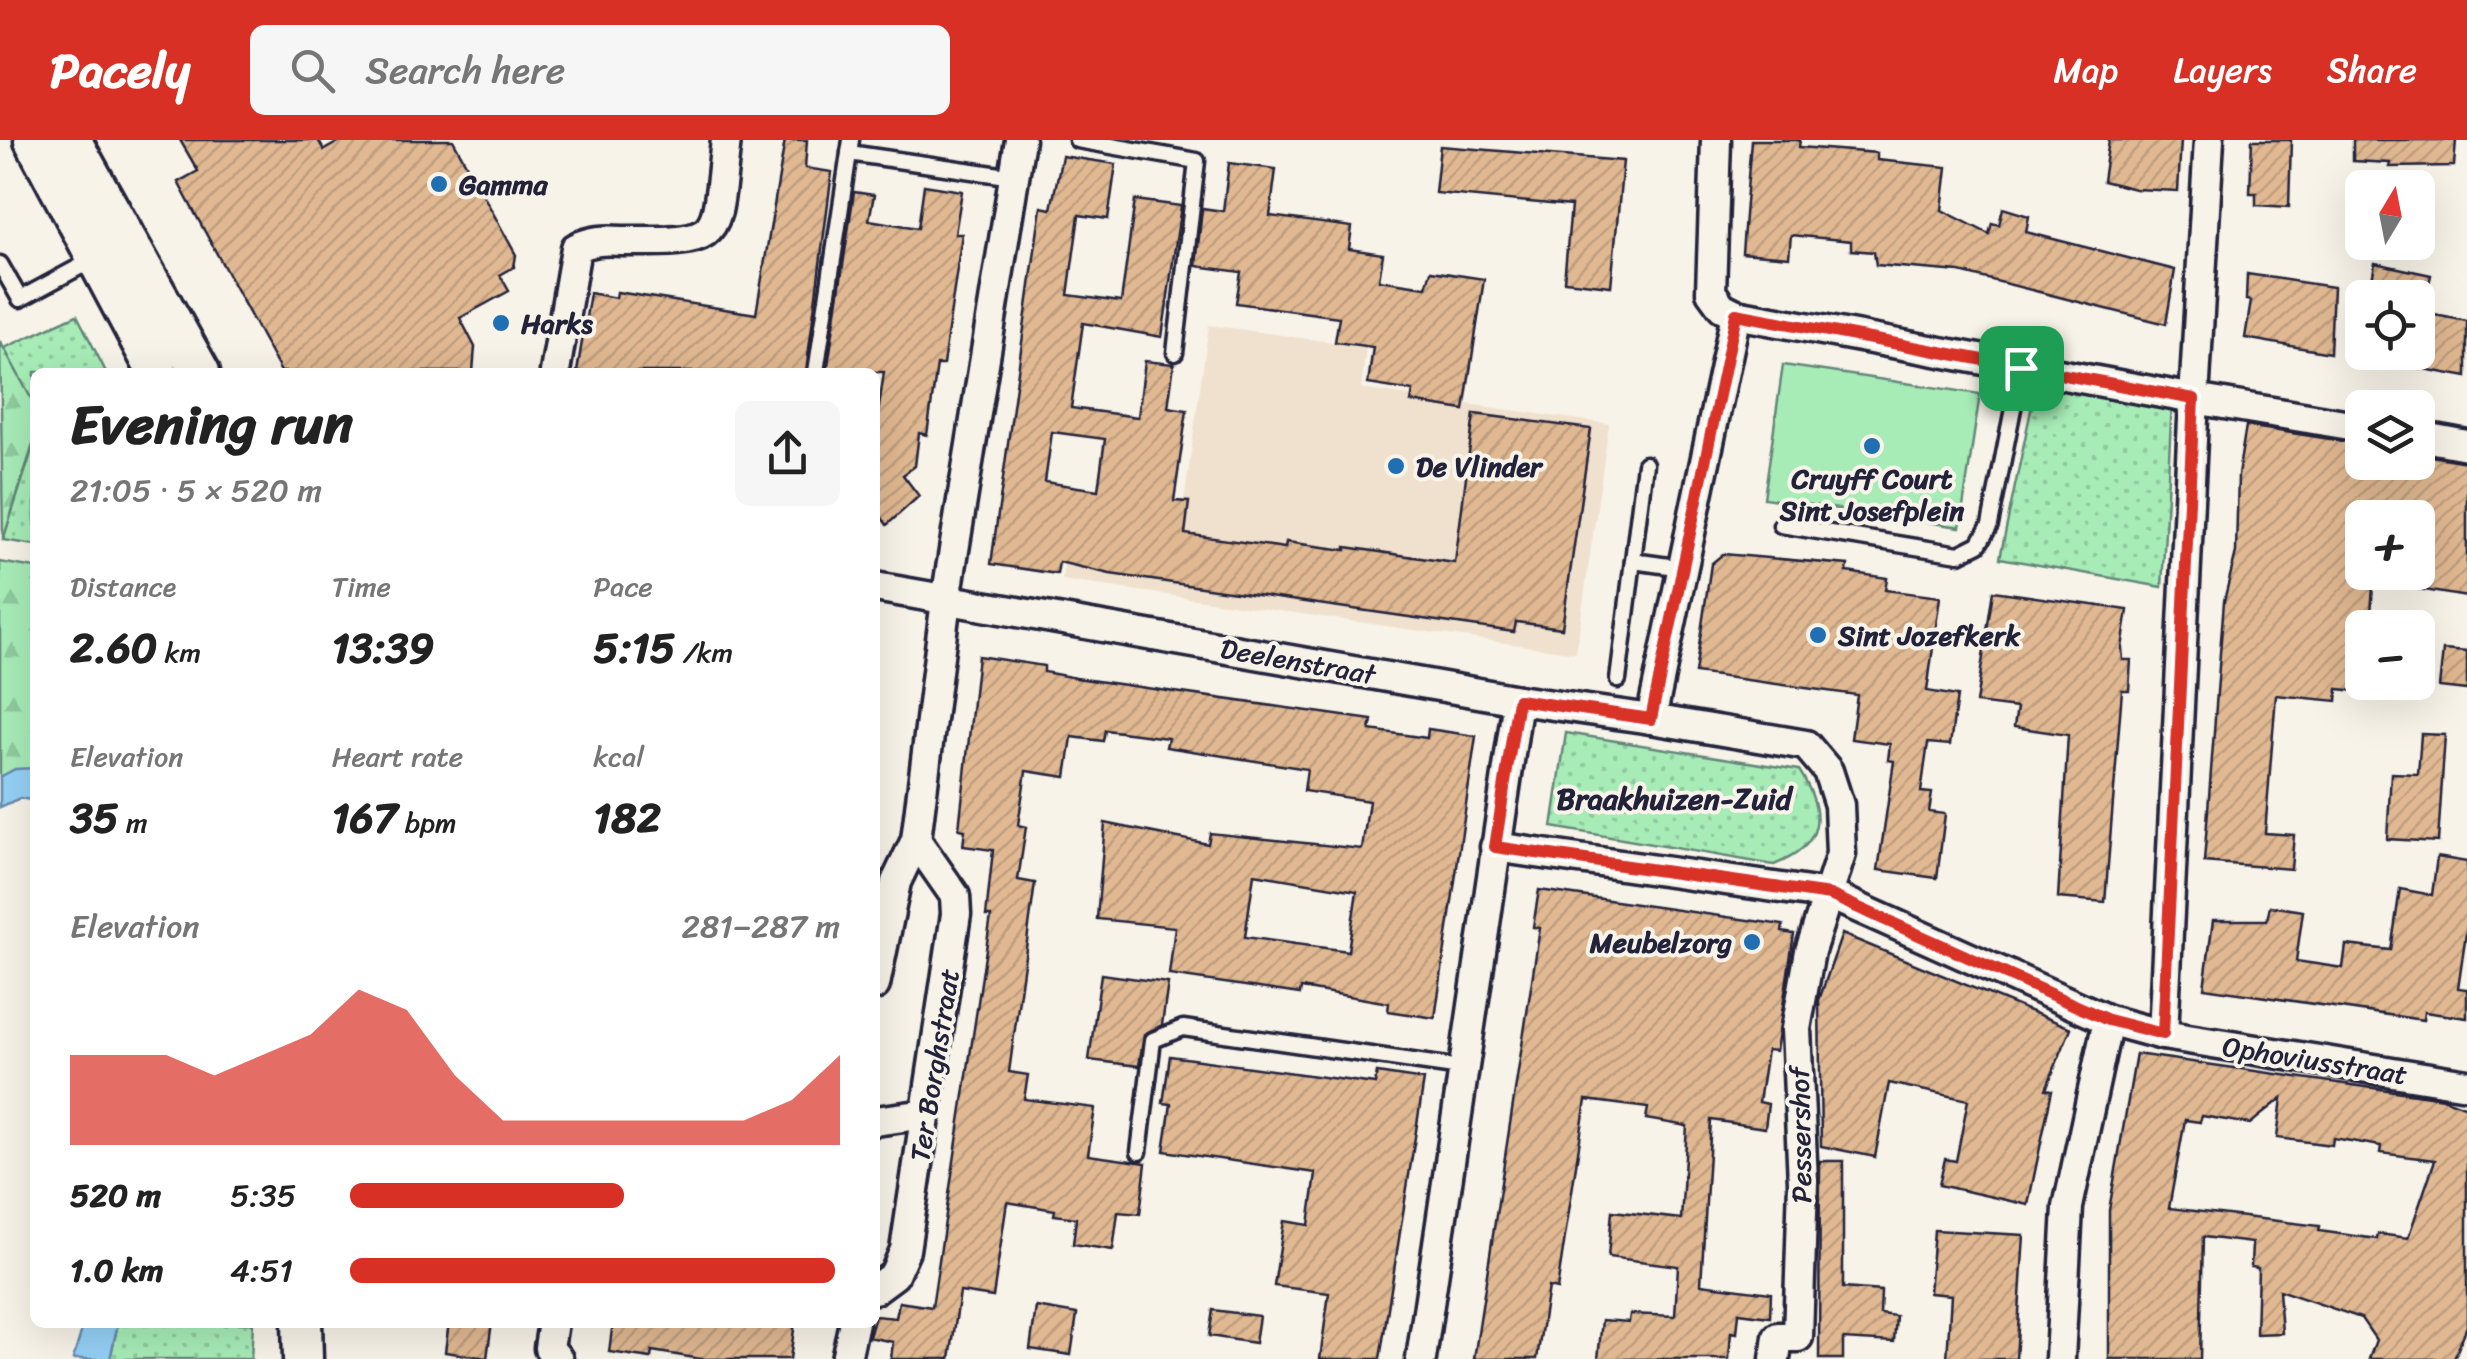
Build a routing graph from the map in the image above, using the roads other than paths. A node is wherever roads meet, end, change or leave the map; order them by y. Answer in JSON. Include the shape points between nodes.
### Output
{"nodes":[{"id":1,"x":34,"y":140,"type":"edge"},
{"id":2,"x":70,"y":140,"type":"edge"},
{"id":3,"x":726,"y":140,"type":"edge"},
{"id":4,"x":1020,"y":140,"type":"edge"},
{"id":5,"x":1078,"y":140,"type":"edge"},
{"id":6,"x":1716,"y":140,"type":"edge"},
{"id":7,"x":2209,"y":140,"type":"edge"},
{"id":8,"x":850,"y":146,"type":"edge"},
{"id":9,"x":1014,"y":177,"type":"junction"},
{"id":10,"x":96,"y":258,"type":"junction"},
{"id":11,"x":0,"y":264,"type":"edge"},
{"id":12,"x":1736,"y":314,"type":"junction"},
{"id":13,"x":1175,"y":353,"type":"dead end"},
{"id":14,"x":155,"y":368,"type":"edge"},
{"id":15,"x":198,"y":368,"type":"edge"},
{"id":16,"x":557,"y":368,"type":"edge"},
{"id":17,"x":817,"y":368,"type":"edge"},
{"id":18,"x":2021,"y":368,"type":"junction"},
{"id":19,"x":2194,"y":399,"type":"junction"},
{"id":20,"x":2345,"y":424,"type":"edge"},
{"id":21,"x":2435,"y":439,"type":"edge"},
{"id":22,"x":2467,"y":445,"type":"edge"},
{"id":23,"x":1645,"y":464,"type":"dead end"},
{"id":24,"x":1781,"y":526,"type":"dead end"},
{"id":25,"x":1633,"y":561,"type":"junction"},
{"id":26,"x":1683,"y":568,"type":"junction"},
{"id":27,"x":880,"y":587,"type":"edge"},
{"id":28,"x":946,"y":600,"type":"junction"},
{"id":29,"x":1618,"y":680,"type":"dead end"},
{"id":30,"x":1518,"y":700,"type":"junction"},
{"id":31,"x":1651,"y":719,"type":"junction"},
{"id":32,"x":916,"y":840,"type":"junction"},
{"id":33,"x":1495,"y":847,"type":"junction"},
{"id":34,"x":1830,"y":895,"type":"junction"},
{"id":35,"x":880,"y":960,"type":"edge"},
{"id":36,"x":2108,"y":1020,"type":"junction"},
{"id":37,"x":2163,"y":1034,"type":"junction"},
{"id":38,"x":1461,"y":1068,"type":"junction"},
{"id":39,"x":2467,"y":1084,"type":"edge"},
{"id":40,"x":926,"y":1114,"type":"junction"},
{"id":41,"x":880,"y":1120,"type":"edge"},
{"id":42,"x":1139,"y":1152,"type":"dead end"},
{"id":43,"x":880,"y":1286,"type":"edge"},
{"id":44,"x":302,"y":1328,"type":"edge"},
{"id":45,"x":552,"y":1328,"type":"edge"},
{"id":46,"x":853,"y":1328,"type":"edge"},
{"id":47,"x":303,"y":1359,"type":"edge"},
{"id":48,"x":558,"y":1359,"type":"edge"},
{"id":49,"x":846,"y":1359,"type":"edge"},
{"id":50,"x":1421,"y":1359,"type":"edge"},
{"id":51,"x":1775,"y":1359,"type":"edge"},
{"id":52,"x":2060,"y":1359,"type":"edge"}],
"edges":[{"from":1,"to":10,"type":"main road"},
{"from":2,"to":15,"type":"main road"},
{"from":3,"to":16,"type":"street","via":[[717,214],[707,234],[692,242],[591,240],[576,248]]},
{"from":4,"to":9,"type":"street"},
{"from":5,"to":13,"type":"lane","via":[[1197,161]]},
{"from":6,"to":12,"type":"street","via":[[1711,292]]},
{"from":7,"to":19,"type":"street"},
{"from":8,"to":9,"type":"lane"},
{"from":8,"to":17,"type":"lane"},
{"from":9,"to":28,"type":"street"},
{"from":10,"to":11,"type":"lane","via":[[20,299]]},
{"from":10,"to":14,"type":"main road"},
{"from":12,"to":18,"type":"street"},
{"from":12,"to":26,"type":"street"},
{"from":18,"to":19,"type":"street"},
{"from":18,"to":24,"type":"lane","via":[[1990,524],[1979,544],[1959,554]]},
{"from":19,"to":20,"type":"street"},
{"from":19,"to":37,"type":"street"},
{"from":21,"to":22,"type":"street"},
{"from":23,"to":25,"type":"lane"},
{"from":25,"to":26,"type":"lane"},
{"from":25,"to":29,"type":"lane"},
{"from":26,"to":31,"type":"street"},
{"from":27,"to":28,"type":"street"},
{"from":28,"to":30,"type":"street","name":"Deelenstraat"},
{"from":28,"to":32,"type":"street"},
{"from":30,"to":31,"type":"street","name":"Deelenstraat"},
{"from":30,"to":33,"type":"street"},
{"from":31,"to":34,"type":"street","name":"Deelenstraat","via":[[1806,746],[1828,771],[1839,805],[1841,854]]},
{"from":32,"to":35,"type":"street","via":[[896,882]]},
{"from":32,"to":40,"type":"street","name":"Ter Borghstraat","via":[[955,896],[956,914]]},
{"from":33,"to":34,"type":"street","name":"Ophoviusstraat"},
{"from":33,"to":38,"type":"street"},
{"from":34,"to":36,"type":"street","name":"Ophoviusstraat"},
{"from":34,"to":51,"type":"street","name":"Pessershof","via":[[1810,951],[1796,1029],[1803,1182],[1798,1337],[1778,1337]]},
{"from":36,"to":37,"type":"street","name":"Ophoviusstraat"},
{"from":36,"to":52,"type":"street","via":[[2068,1206]]},
{"from":37,"to":39,"type":"street","name":"Ophoviusstraat"},
{"from":38,"to":42,"type":"lane","via":[[1184,1028],[1153,1040]]},
{"from":38,"to":50,"type":"street"},
{"from":40,"to":41,"type":"street"},
{"from":40,"to":43,"type":"street","name":"Ter Borghstraat","via":[[905,1250],[894,1276]]},
{"from":44,"to":47,"type":"main road"},
{"from":45,"to":48,"type":"street","via":[[549,1348]]},
{"from":46,"to":49,"type":"street"}]}
